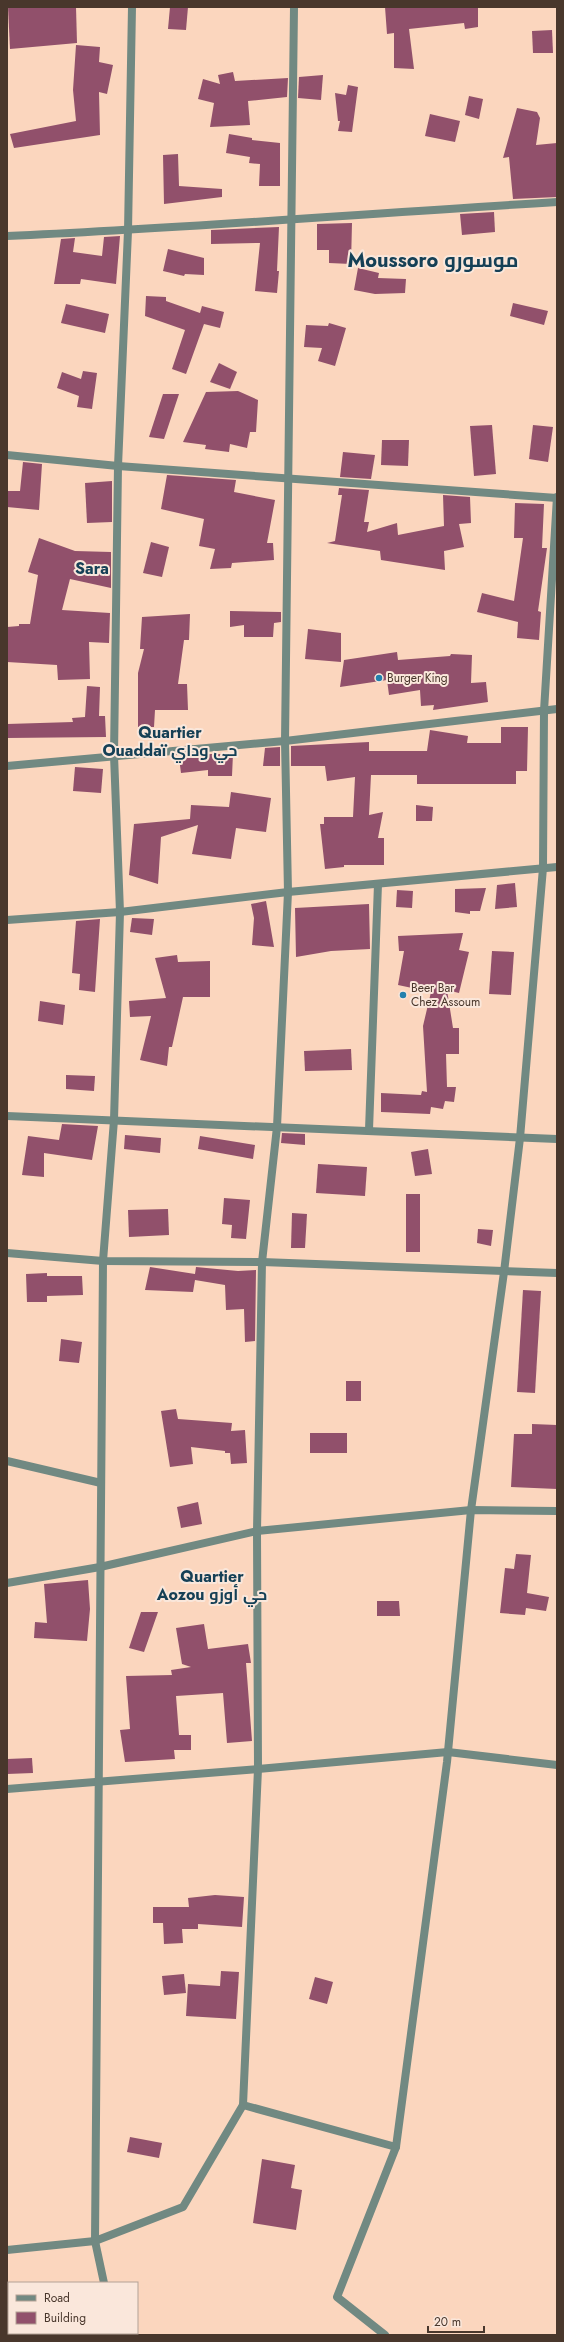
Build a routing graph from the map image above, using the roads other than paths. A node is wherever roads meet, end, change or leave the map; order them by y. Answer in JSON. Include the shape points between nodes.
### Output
{"nodes":[{"id":1,"x":132,"y":7,"type":"edge"},
{"id":2,"x":294,"y":7,"type":"edge"},
{"id":3,"x":557,"y":202,"type":"edge"},
{"id":4,"x":292,"y":218,"type":"junction"},
{"id":5,"x":128,"y":231,"type":"junction"},
{"id":6,"x":7,"y":236,"type":"edge"},
{"id":7,"x":7,"y":455,"type":"edge"},
{"id":8,"x":118,"y":466,"type":"junction"},
{"id":9,"x":289,"y":480,"type":"junction"},
{"id":10,"x":557,"y":498,"type":"edge"},
{"id":11,"x":557,"y":709,"type":"edge"},
{"id":12,"x":544,"y":711,"type":"junction"},
{"id":13,"x":285,"y":741,"type":"junction"},
{"id":14,"x":114,"y":755,"type":"junction"},
{"id":15,"x":7,"y":766,"type":"edge"},
{"id":16,"x":557,"y":867,"type":"edge"},
{"id":17,"x":543,"y":868,"type":"junction"},
{"id":18,"x":378,"y":884,"type":"junction"},
{"id":19,"x":288,"y":892,"type":"junction"},
{"id":20,"x":120,"y":912,"type":"junction"},
{"id":21,"x":7,"y":920,"type":"edge"},
{"id":22,"x":7,"y":1116,"type":"edge"},
{"id":23,"x":114,"y":1120,"type":"junction"},
{"id":24,"x":277,"y":1127,"type":"junction"},
{"id":25,"x":368,"y":1130,"type":"junction"},
{"id":26,"x":520,"y":1138,"type":"junction"},
{"id":27,"x":557,"y":1139,"type":"edge"},
{"id":28,"x":7,"y":1253,"type":"edge"},
{"id":29,"x":103,"y":1260,"type":"junction"},
{"id":30,"x":262,"y":1262,"type":"junction"},
{"id":31,"x":504,"y":1272,"type":"junction"},
{"id":32,"x":557,"y":1273,"type":"edge"},
{"id":33,"x":7,"y":1461,"type":"edge"},
{"id":34,"x":101,"y":1483,"type":"junction"},
{"id":35,"x":471,"y":1510,"type":"junction"},
{"id":36,"x":557,"y":1511,"type":"edge"},
{"id":37,"x":258,"y":1531,"type":"junction"},
{"id":38,"x":100,"y":1567,"type":"junction"},
{"id":39,"x":7,"y":1583,"type":"edge"},
{"id":40,"x":448,"y":1752,"type":"junction"},
{"id":41,"x":557,"y":1765,"type":"edge"},
{"id":42,"x":258,"y":1769,"type":"junction"},
{"id":43,"x":99,"y":1781,"type":"junction"},
{"id":44,"x":7,"y":1789,"type":"edge"},
{"id":45,"x":242,"y":2105,"type":"junction"},
{"id":46,"x":396,"y":2147,"type":"junction"},
{"id":47,"x":95,"y":2241,"type":"junction"},
{"id":48,"x":7,"y":2250,"type":"edge"},
{"id":49,"x":104,"y":2282,"type":"edge"},
{"id":50,"x":385,"y":2335,"type":"edge"}],
"edges":[{"from":1,"to":5,"type":"street"},
{"from":2,"to":4,"type":"street"},
{"from":3,"to":4,"type":"street"},
{"from":4,"to":5,"type":"street"},
{"from":4,"to":9,"type":"street"},
{"from":5,"to":6,"type":"street"},
{"from":5,"to":8,"type":"street"},
{"from":7,"to":8,"type":"street"},
{"from":8,"to":9,"type":"street"},
{"from":8,"to":14,"type":"street"},
{"from":9,"to":10,"type":"street"},
{"from":9,"to":13,"type":"street"},
{"from":10,"to":12,"type":"street"},
{"from":11,"to":12,"type":"street"},
{"from":12,"to":13,"type":"street"},
{"from":12,"to":17,"type":"street"},
{"from":13,"to":14,"type":"street"},
{"from":13,"to":19,"type":"street"},
{"from":14,"to":15,"type":"street"},
{"from":14,"to":20,"type":"street"},
{"from":16,"to":17,"type":"street"},
{"from":17,"to":18,"type":"street"},
{"from":17,"to":26,"type":"street"},
{"from":18,"to":19,"type":"street"},
{"from":18,"to":25,"type":"street"},
{"from":19,"to":20,"type":"street"},
{"from":19,"to":24,"type":"street"},
{"from":20,"to":21,"type":"street"},
{"from":20,"to":23,"type":"street"},
{"from":22,"to":23,"type":"street"},
{"from":23,"to":24,"type":"street"},
{"from":23,"to":29,"type":"street"},
{"from":24,"to":25,"type":"street"},
{"from":24,"to":30,"type":"street"},
{"from":25,"to":26,"type":"street"},
{"from":26,"to":27,"type":"street"},
{"from":26,"to":31,"type":"street"},
{"from":28,"to":29,"type":"street"},
{"from":29,"to":30,"type":"street"},
{"from":29,"to":34,"type":"street"},
{"from":30,"to":31,"type":"street"},
{"from":30,"to":37,"type":"street"},
{"from":31,"to":32,"type":"street"},
{"from":31,"to":35,"type":"street"},
{"from":33,"to":34,"type":"street"},
{"from":34,"to":38,"type":"street"},
{"from":35,"to":36,"type":"street"},
{"from":35,"to":37,"type":"street"},
{"from":35,"to":40,"type":"street"},
{"from":37,"to":38,"type":"street"},
{"from":37,"to":42,"type":"street"},
{"from":38,"to":39,"type":"street"},
{"from":38,"to":43,"type":"street"},
{"from":40,"to":41,"type":"street"},
{"from":40,"to":42,"type":"street"},
{"from":40,"to":46,"type":"street"},
{"from":42,"to":43,"type":"street"},
{"from":42,"to":45,"type":"street"},
{"from":43,"to":44,"type":"street"},
{"from":43,"to":47,"type":"street"},
{"from":45,"to":46,"type":"street"},
{"from":45,"to":47,"type":"street","via":[[183,2207]]},
{"from":46,"to":50,"type":"street","via":[[337,2297]]},
{"from":47,"to":48,"type":"street"},
{"from":47,"to":49,"type":"street"}]}
